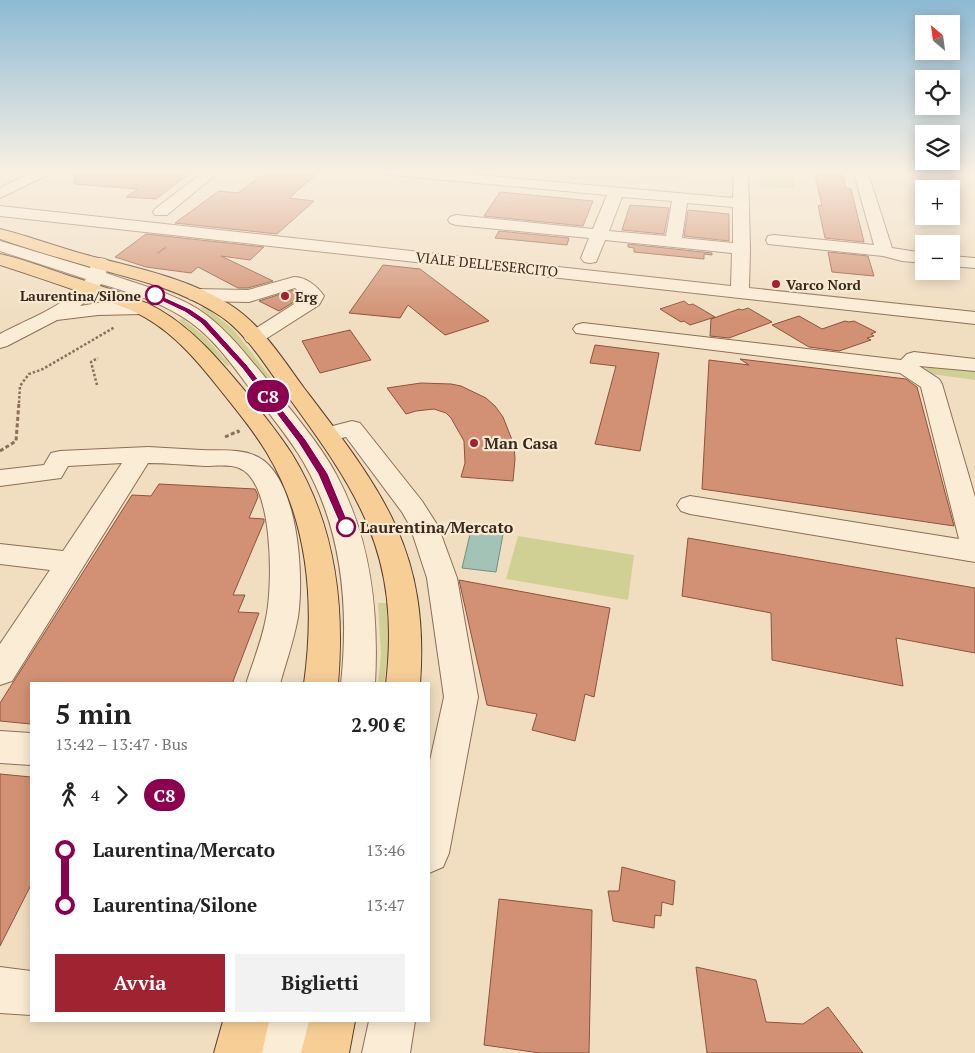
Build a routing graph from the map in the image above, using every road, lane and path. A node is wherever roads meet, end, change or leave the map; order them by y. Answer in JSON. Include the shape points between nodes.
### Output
{"nodes":[{"id":1,"x":74,"y":219,"type":"edge"},
{"id":2,"x":605,"y":219,"type":"edge"},
{"id":3,"x":677,"y":219,"type":"edge"},
{"id":4,"x":741,"y":219,"type":"edge"},
{"id":5,"x":875,"y":219,"type":"edge"},
{"id":6,"x":456,"y":220,"type":"dead end"},
{"id":7,"x":485,"y":223,"type":"junction"},
{"id":8,"x":0,"y":234,"type":"edge"},
{"id":9,"x":599,"y":235,"type":"junction"},
{"id":10,"x":387,"y":236,"type":"dead end"},
{"id":11,"x":470,"y":240,"type":"dead end"},
{"id":12,"x":774,"y":240,"type":"dead end"},
{"id":13,"x":673,"y":242,"type":"junction"},
{"id":14,"x":0,"y":246,"type":"edge"},
{"id":15,"x":742,"y":250,"type":"junction"},
{"id":16,"x":884,"y":251,"type":"junction"},
{"id":17,"x":376,"y":252,"type":"junction"},
{"id":18,"x":553,"y":254,"type":"dead end"},
{"id":19,"x":572,"y":256,"type":"dead end"},
{"id":20,"x":915,"y":257,"type":"edge"},
{"id":21,"x":590,"y":258,"type":"junction"},
{"id":22,"x":0,"y":259,"type":"edge"},
{"id":23,"x":609,"y":260,"type":"dead end"},
{"id":24,"x":960,"y":262,"type":"edge"},
{"id":25,"x":975,"y":263,"type":"edge"},
{"id":26,"x":722,"y":272,"type":"dead end"},
{"id":27,"x":741,"y":273,"type":"junction"},
{"id":28,"x":545,"y":275,"type":"junction"},
{"id":29,"x":760,"y":275,"type":"dead end"},
{"id":30,"x":95,"y":276,"type":"junction"},
{"id":31,"x":58,"y":278,"type":"junction"},
{"id":32,"x":740,"y":292,"type":"junction"},
{"id":33,"x":196,"y":295,"type":"junction"},
{"id":34,"x":249,"y":296,"type":"junction"},
{"id":35,"x":142,"y":308,"type":"junction"},
{"id":36,"x":46,"y":318,"type":"junction"},
{"id":37,"x":975,"y":318,"type":"edge"},
{"id":38,"x":278,"y":323,"type":"junction"},
{"id":39,"x":583,"y":329,"type":"dead end"},
{"id":40,"x":0,"y":330,"type":"edge"},
{"id":41,"x":254,"y":338,"type":"junction"},
{"id":42,"x":0,"y":342,"type":"edge"},
{"id":43,"x":98,"y":358,"type":"dead end"},
{"id":44,"x":975,"y":364,"type":"edge"},
{"id":45,"x":906,"y":367,"type":"junction"},
{"id":46,"x":97,"y":384,"type":"dead end"},
{"id":47,"x":329,"y":434,"type":"junction"},
{"id":48,"x":0,"y":451,"type":"edge"},
{"id":49,"x":140,"y":455,"type":"junction"},
{"id":50,"x":0,"y":478,"type":"edge"},
{"id":51,"x":404,"y":495,"type":"junction"},
{"id":52,"x":690,"y":505,"type":"dead end"},
{"id":53,"x":373,"y":506,"type":"junction"},
{"id":54,"x":975,"y":546,"type":"edge"},
{"id":55,"x":975,"y":552,"type":"edge"},
{"id":56,"x":0,"y":554,"type":"edge"},
{"id":57,"x":58,"y":560,"type":"dead end"},
{"id":58,"x":0,"y":671,"type":"edge"},
{"id":59,"x":264,"y":682,"type":"edge"},
{"id":60,"x":321,"y":682,"type":"edge"},
{"id":61,"x":358,"y":682,"type":"edge"},
{"id":62,"x":403,"y":682,"type":"edge"},
{"id":63,"x":0,"y":747,"type":"edge"},
{"id":64,"x":30,"y":749,"type":"edge"},
{"id":65,"x":430,"y":848,"type":"edge"},
{"id":66,"x":0,"y":990,"type":"edge"},
{"id":67,"x":30,"y":993,"type":"edge"},
{"id":68,"x":332,"y":1022,"type":"edge"},
{"id":69,"x":392,"y":1022,"type":"edge"},
{"id":70,"x":251,"y":1028,"type":"edge"},
{"id":71,"x":280,"y":1053,"type":"edge"},
{"id":72,"x":325,"y":1053,"type":"edge"},
{"id":73,"x":386,"y":1053,"type":"edge"}],
"edges":[{"from":1,"to":17,"type":"street","name":"VIALE DELL'ESERCITO"},
{"from":2,"to":9,"type":"street"},
{"from":3,"to":13,"type":"street"},
{"from":4,"to":15,"type":"street"},
{"from":5,"to":16,"type":"street"},
{"from":6,"to":7,"type":"street"},
{"from":7,"to":9,"type":"street"},
{"from":7,"to":11,"type":"street"},
{"from":8,"to":30,"type":"main road"},
{"from":9,"to":13,"type":"street"},
{"from":9,"to":21,"type":"street"},
{"from":10,"to":17,"type":"street"},
{"from":12,"to":16,"type":"street"},
{"from":13,"to":15,"type":"street"},
{"from":14,"to":30,"type":"street"},
{"from":15,"to":27,"type":"street"},
{"from":16,"to":20,"type":"street"},
{"from":17,"to":28,"type":"street","name":"VIALE DELL'ESERCITO"},
{"from":18,"to":28,"type":"street"},
{"from":19,"to":21,"type":"street","name":"VIALE DELL'ESERCITO"},
{"from":21,"to":23,"type":"street","name":"VIALE DELL'ESERCITO"},
{"from":22,"to":31,"type":"main road"},
{"from":24,"to":25,"type":"street"},
{"from":26,"to":27,"type":"street"},
{"from":27,"to":29,"type":"street"},
{"from":27,"to":32,"type":"street"},
{"from":28,"to":32,"type":"street","name":"VIALE DELL'ESERCITO"},
{"from":30,"to":31,"type":"main road"},
{"from":30,"to":33,"type":"main road","via":[[157,280]]},
{"from":30,"to":35,"type":"main road"},
{"from":30,"to":36,"type":"street","via":[[69,305]]},
{"from":30,"to":61,"type":"street","via":[[165,299],[204,322],[245,367],[302,440],[332,492],[354,555],[360,607]]},
{"from":31,"to":40,"type":"street","via":[[63,288],[54,301]]},
{"from":32,"to":37,"type":"street","name":"VIALE DELL'ESERCITO","via":[[799,290]]},
{"from":33,"to":34,"type":"street"},
{"from":33,"to":41,"type":"main road","via":[[233,316]]},
{"from":34,"to":38,"type":"street"},
{"from":34,"to":38,"type":"street","via":[[299,282],[315,296]]},
{"from":35,"to":36,"type":"street","via":[[98,308]]},
{"from":35,"to":48,"type":"path","via":[[43,369],[29,374],[20,386],[16,442]]},
{"from":35,"to":60,"type":"main road","via":[[170,325],[210,363],[272,443],[296,485],[308,514],[322,573],[324,638]]},
{"from":36,"to":42,"type":"street"},
{"from":38,"to":41,"type":"street"},
{"from":39,"to":45,"type":"street"},
{"from":41,"to":47,"type":"main road"},
{"from":43,"to":46,"type":"path","via":[[91,362]]},
{"from":44,"to":45,"type":"street","via":[[914,358]]},
{"from":45,"to":54,"type":"street","via":[[931,384]]},
{"from":47,"to":51,"type":"street","via":[[352,428]]},
{"from":47,"to":53,"type":"main road"},
{"from":49,"to":50,"type":"street","via":[[60,459],[52,472]]},
{"from":49,"to":58,"type":"street"},
{"from":49,"to":59,"type":"street","via":[[233,459],[249,462],[264,475],[271,488],[281,532],[285,574],[282,616]]},
{"from":51,"to":53,"type":"street"},
{"from":51,"to":65,"type":"street","via":[[424,526],[442,578],[461,696]]},
{"from":52,"to":55,"type":"street"},
{"from":53,"to":62,"type":"main road","via":[[390,543],[400,584],[406,634]]},
{"from":56,"to":57,"type":"street"},
{"from":63,"to":64,"type":"street"},
{"from":66,"to":67,"type":"street"},
{"from":68,"to":72,"type":"main road"},
{"from":69,"to":73,"type":"street"},
{"from":70,"to":71,"type":"street"}]}
